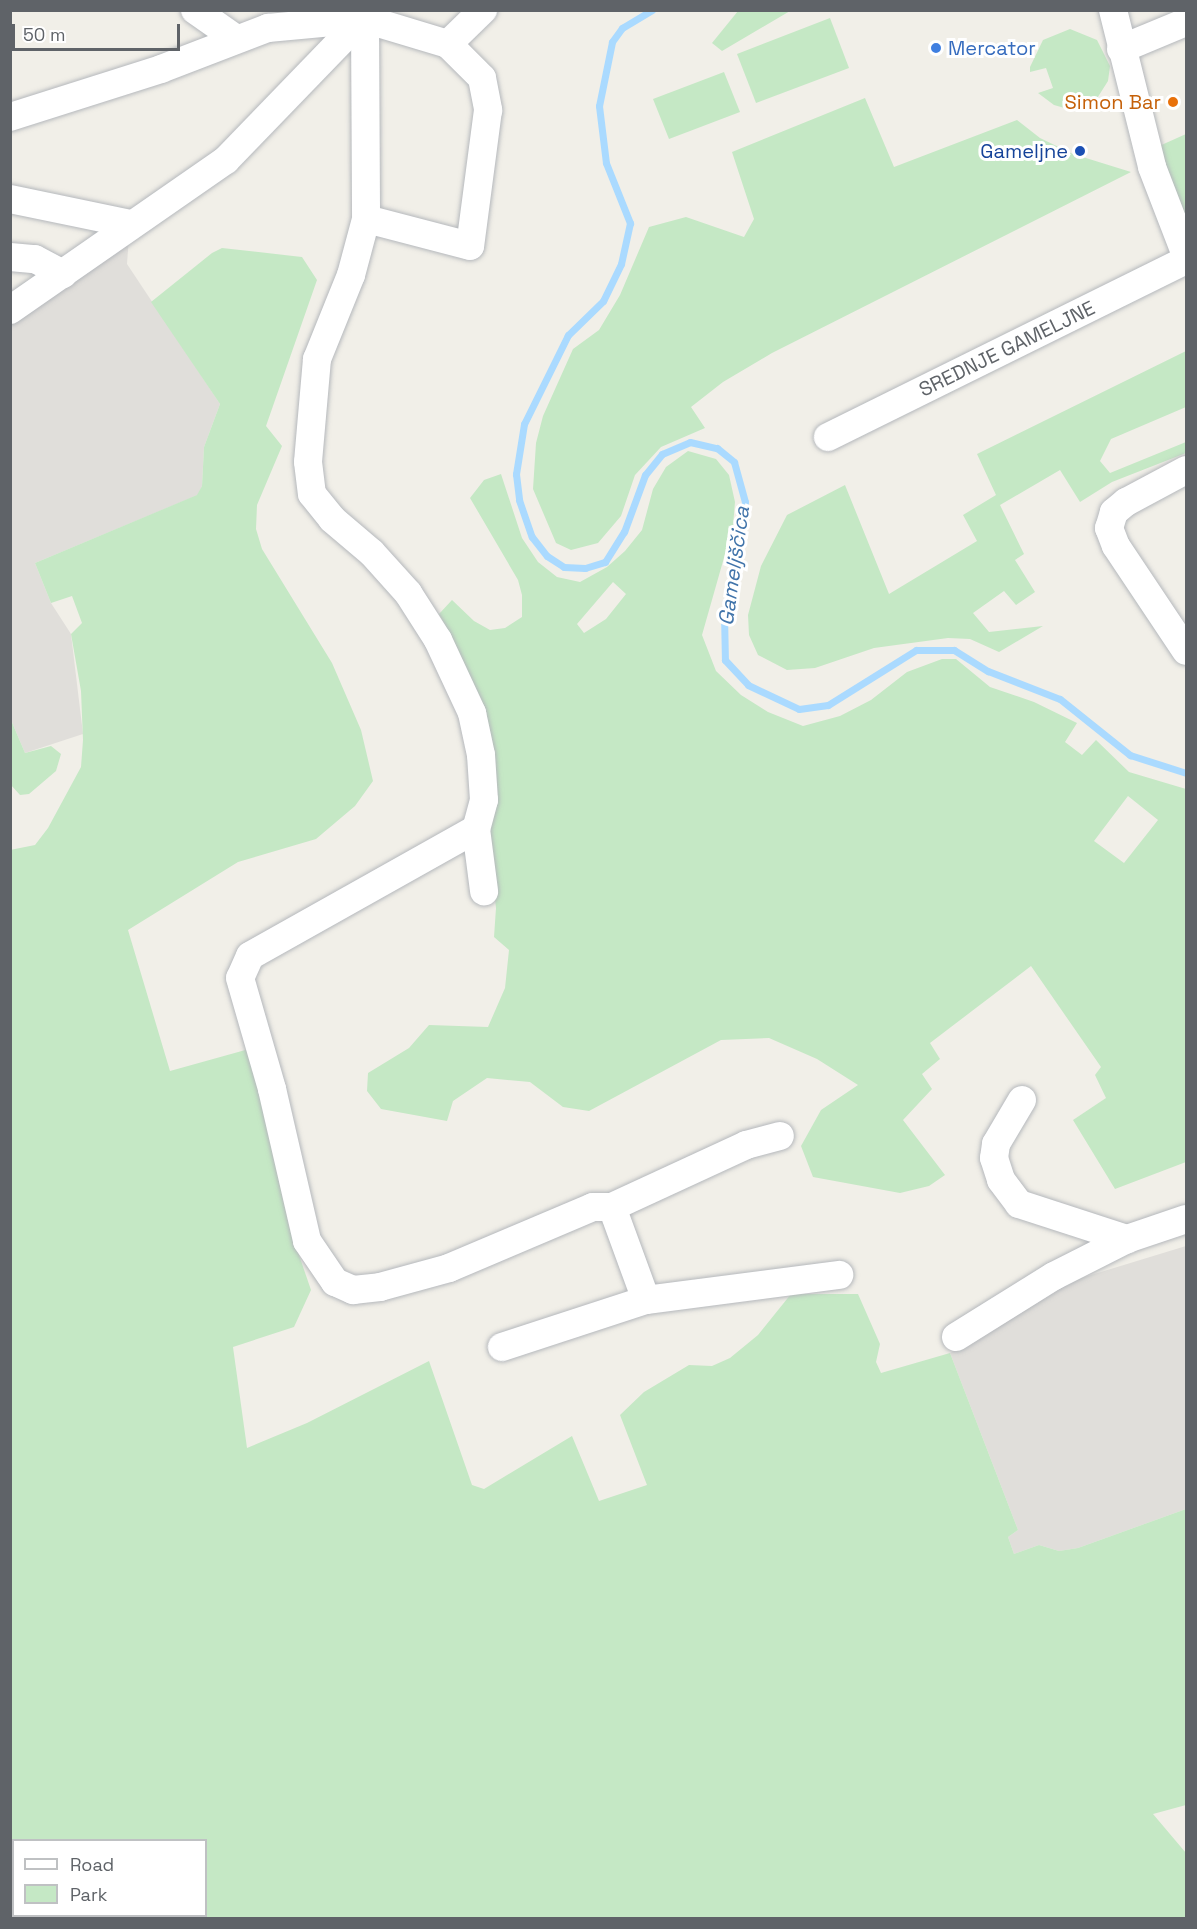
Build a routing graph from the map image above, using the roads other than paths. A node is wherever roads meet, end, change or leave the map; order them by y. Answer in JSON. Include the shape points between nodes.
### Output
{"nodes":[{"id":1,"x":195,"y":10,"type":"edge"},
{"id":2,"x":483,"y":10,"type":"edge"},
{"id":3,"x":1113,"y":10,"type":"edge"},
{"id":4,"x":368,"y":15,"type":"edge"},
{"id":5,"x":1186,"y":22,"type":"edge"},
{"id":6,"x":235,"y":38,"type":"junction"},
{"id":7,"x":448,"y":44,"type":"junction"},
{"id":8,"x":1121,"y":49,"type":"junction"},
{"id":9,"x":10,"y":117,"type":"edge"},
{"id":10,"x":10,"y":199,"type":"edge"},
{"id":11,"x":366,"y":219,"type":"junction"},
{"id":12,"x":131,"y":224,"type":"junction"},
{"id":13,"x":1186,"y":255,"type":"edge"},
{"id":14,"x":10,"y":257,"type":"edge"},
{"id":15,"x":1186,"y":261,"type":"edge"},
{"id":16,"x":63,"y":274,"type":"junction"},
{"id":17,"x":10,"y":310,"type":"edge"},
{"id":18,"x":828,"y":437,"type":"dead end"},
{"id":19,"x":1186,"y":470,"type":"edge"},
{"id":20,"x":1186,"y":651,"type":"edge"},
{"id":21,"x":476,"y":829,"type":"junction"},
{"id":22,"x":484,"y":891,"type":"dead end"},
{"id":23,"x":1022,"y":1100,"type":"dead end"},
{"id":24,"x":780,"y":1136,"type":"dead end"},
{"id":25,"x":612,"y":1207,"type":"junction"},
{"id":26,"x":1186,"y":1219,"type":"edge"},
{"id":27,"x":1127,"y":1239,"type":"junction"},
{"id":28,"x":839,"y":1275,"type":"dead end"},
{"id":29,"x":646,"y":1300,"type":"junction"},
{"id":30,"x":956,"y":1337,"type":"dead end"},
{"id":31,"x":502,"y":1347,"type":"dead end"}],
"edges":[{"from":1,"to":6,"type":"street"},
{"from":2,"to":7,"type":"street"},
{"from":3,"to":8,"type":"street"},
{"from":4,"to":6,"type":"street","via":[[268,28]]},
{"from":4,"to":7,"type":"street"},
{"from":4,"to":11,"type":"street"},
{"from":4,"to":12,"type":"street","via":[[226,160]]},
{"from":5,"to":8,"type":"street"},
{"from":6,"to":9,"type":"street","via":[[161,69]]},
{"from":7,"to":11,"type":"street","via":[[482,78],[488,110],[470,246]]},
{"from":8,"to":13,"type":"street","via":[[1152,167]]},
{"from":10,"to":12,"type":"street"},
{"from":11,"to":21,"type":"street","via":[[351,275],[317,359],[308,462],[312,494],[332,519],[372,553],[408,593],[438,640],[472,713],[481,755],[484,800]]},
{"from":12,"to":16,"type":"street"},
{"from":14,"to":16,"type":"street","via":[[34,259]]},
{"from":15,"to":18,"type":"street","name":"SREDNJE GAMELJNE"},
{"from":16,"to":17,"type":"street"},
{"from":19,"to":20,"type":"street","via":[[1126,502],[1114,512],[1109,528],[1116,546]]},
{"from":21,"to":22,"type":"street"},
{"from":21,"to":25,"type":"street","via":[[250,956],[240,978],[272,1089],[307,1240],[335,1282],[353,1290],[380,1287],[448,1268],[593,1207]]},
{"from":23,"to":27,"type":"street","via":[[996,1144],[994,1158],[1001,1180],[1019,1204]]},
{"from":24,"to":25,"type":"street","via":[[746,1145]]},
{"from":25,"to":29,"type":"street"},
{"from":26,"to":27,"type":"street"},
{"from":27,"to":30,"type":"street","via":[[1054,1276]]},
{"from":28,"to":29,"type":"street"},
{"from":29,"to":31,"type":"street"}]}
